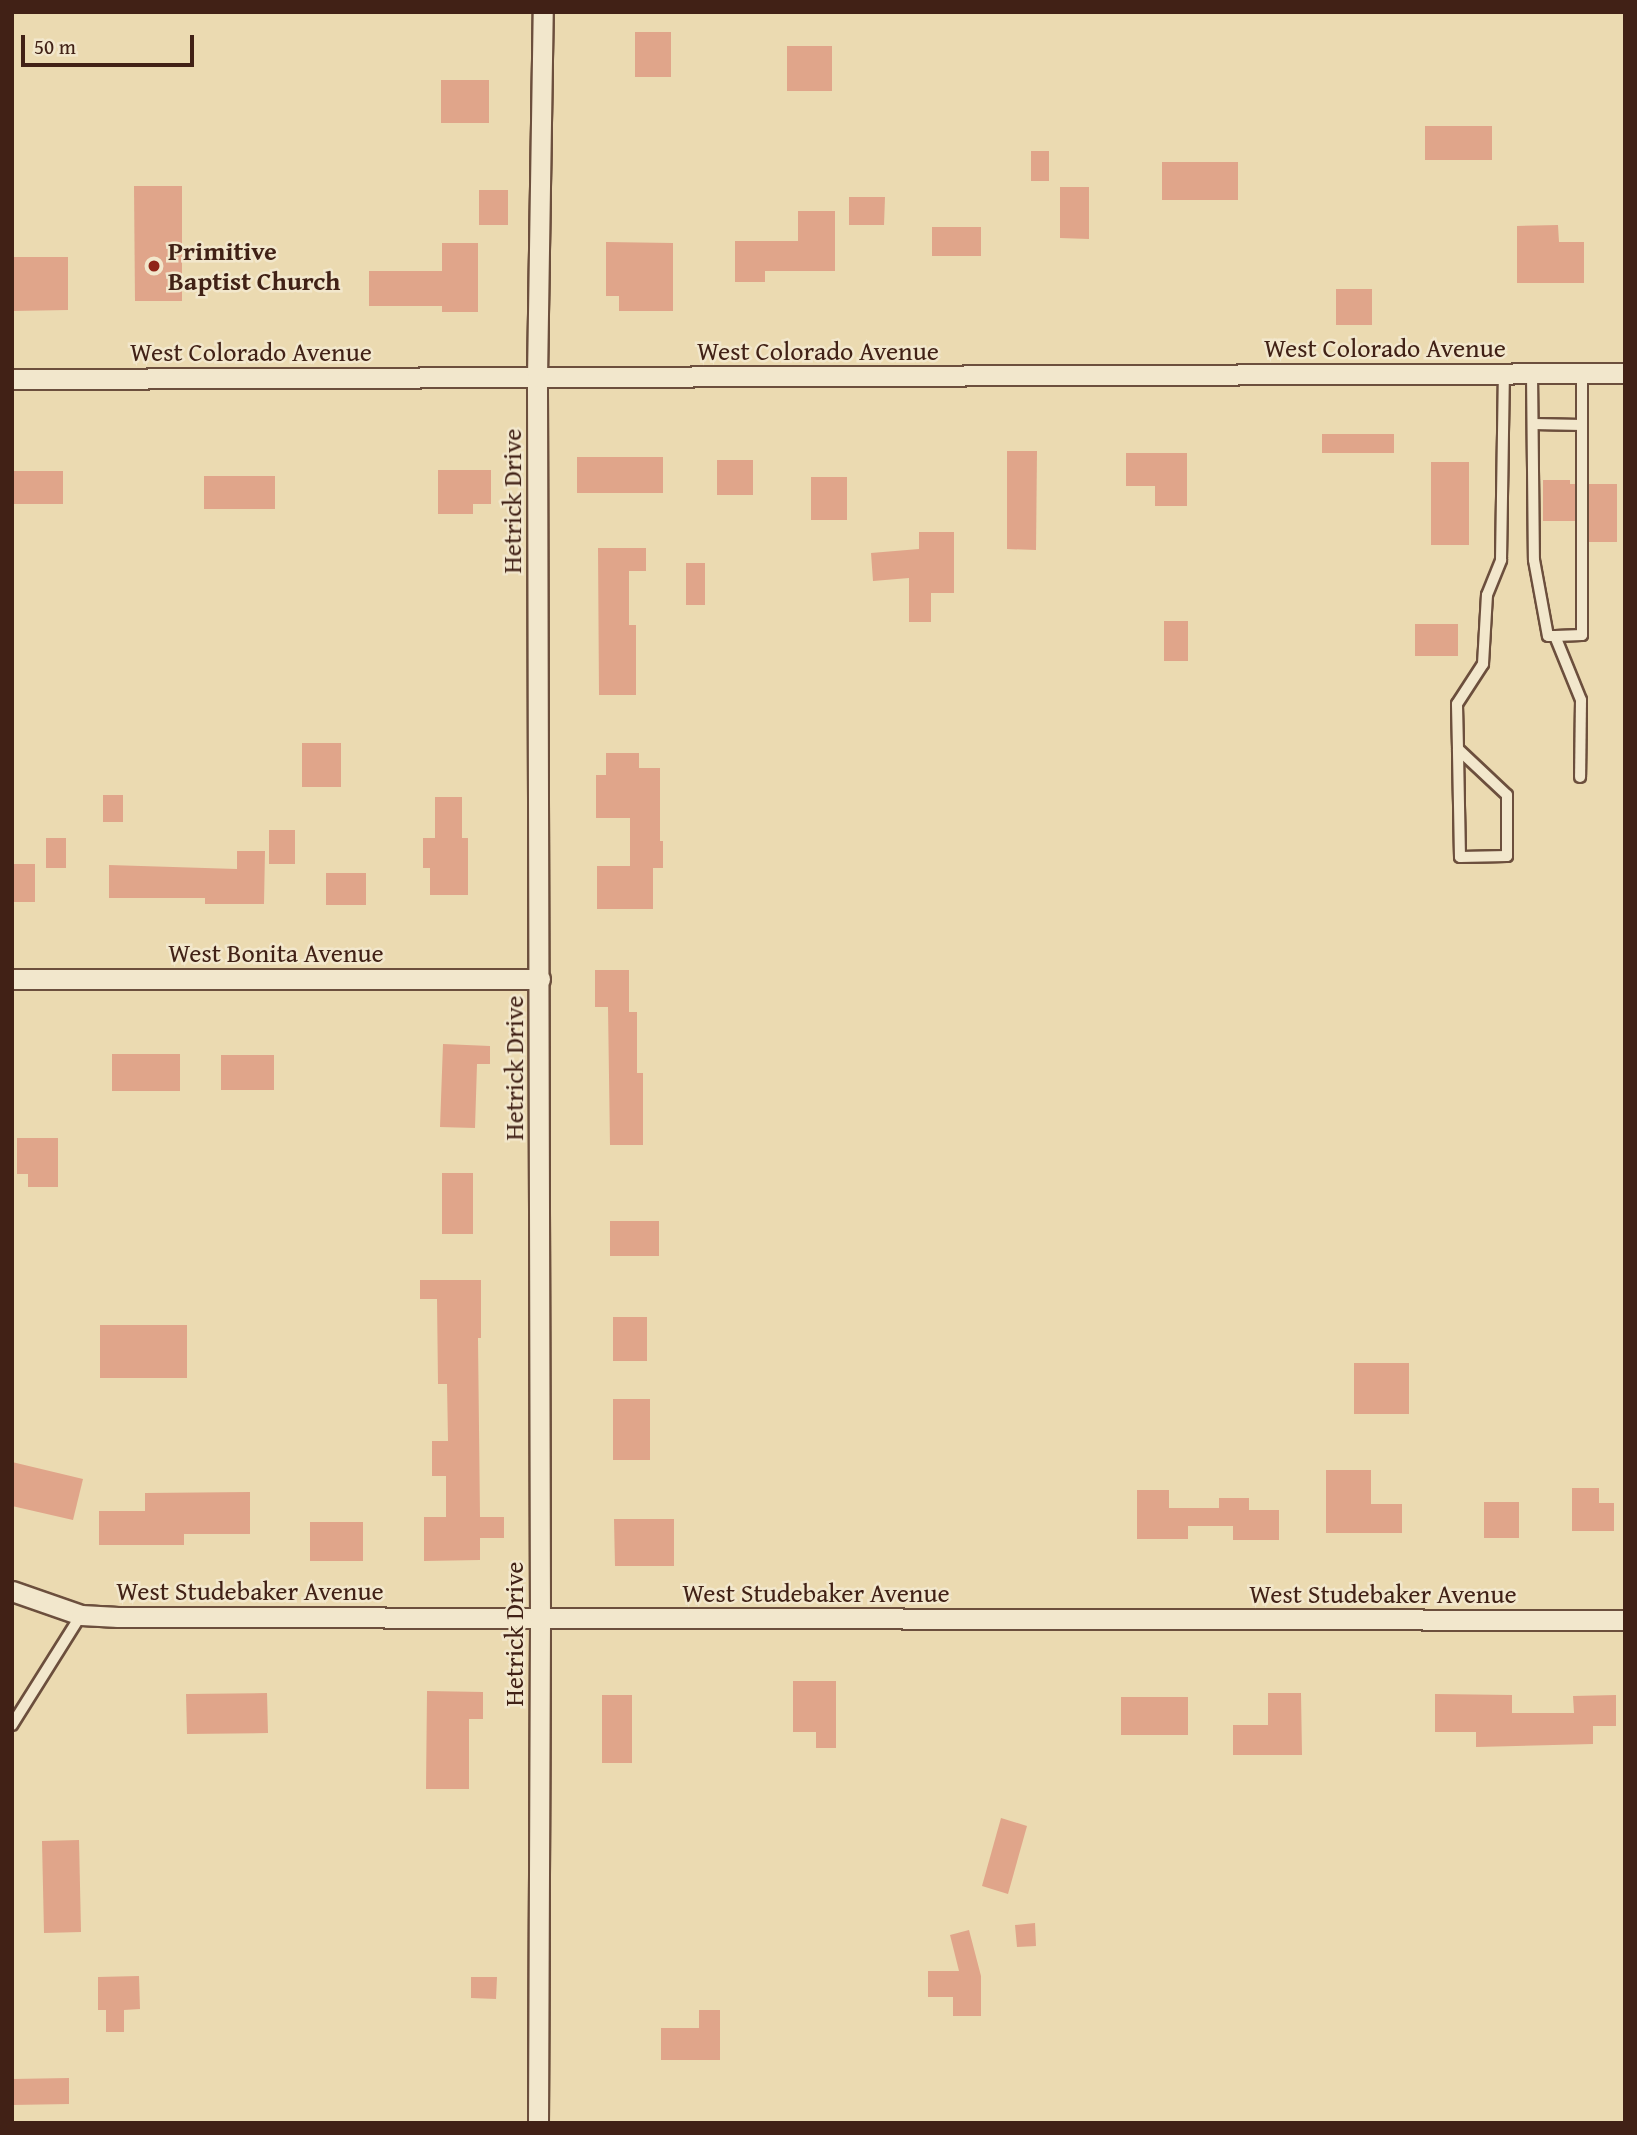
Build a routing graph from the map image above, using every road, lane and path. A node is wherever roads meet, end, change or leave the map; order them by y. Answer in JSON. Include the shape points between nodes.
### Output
{"nodes":[{"id":1,"x":543,"y":12,"type":"edge"},
{"id":2,"x":1582,"y":373,"type":"junction"},
{"id":3,"x":1625,"y":373,"type":"edge"},
{"id":4,"x":1504,"y":374,"type":"junction"},
{"id":5,"x":1532,"y":374,"type":"junction"},
{"id":6,"x":537,"y":377,"type":"junction"},
{"id":7,"x":12,"y":379,"type":"edge"},
{"id":8,"x":1533,"y":424,"type":"junction"},
{"id":9,"x":1582,"y":425,"type":"junction"},
{"id":10,"x":1555,"y":636,"type":"junction"},
{"id":11,"x":1458,"y":749,"type":"junction"},
{"id":12,"x":1580,"y":776,"type":"dead end"},
{"id":13,"x":12,"y":979,"type":"edge"},
{"id":14,"x":540,"y":979,"type":"junction"},
{"id":15,"x":12,"y":1591,"type":"edge"},
{"id":16,"x":81,"y":1615,"type":"junction"},
{"id":17,"x":541,"y":1619,"type":"junction"},
{"id":18,"x":1625,"y":1620,"type":"edge"},
{"id":19,"x":12,"y":1725,"type":"edge"},
{"id":20,"x":538,"y":2123,"type":"edge"}],
"edges":[{"from":1,"to":6,"type":"street","name":"Hetrick Drive"},
{"from":2,"to":3,"type":"street","name":"West Colorado Avenue"},
{"from":2,"to":5,"type":"street","name":"West Colorado Avenue"},
{"from":2,"to":9,"type":"lane"},
{"from":4,"to":5,"type":"street","name":"West Colorado Avenue"},
{"from":4,"to":6,"type":"street","name":"West Colorado Avenue"},
{"from":4,"to":11,"type":"lane","via":[[1502,560],[1487,595],[1483,664],[1457,704]]},
{"from":5,"to":8,"type":"lane"},
{"from":6,"to":7,"type":"street","name":"West Colorado Avenue"},
{"from":6,"to":14,"type":"street","name":"Hetrick Drive"},
{"from":8,"to":9,"type":"lane"},
{"from":8,"to":10,"type":"lane","via":[[1534,560],[1548,636]]},
{"from":9,"to":10,"type":"lane","via":[[1582,635]]},
{"from":10,"to":12,"type":"lane","via":[[1581,700]]},
{"from":11,"to":11,"type":"lane","via":[[1460,857],[1507,856],[1507,795]]},
{"from":13,"to":14,"type":"street","name":"West Bonita Avenue"},
{"from":14,"to":17,"type":"street","name":"Hetrick Drive"},
{"from":15,"to":16,"type":"street","name":"West Studebaker Avenue"},
{"from":16,"to":17,"type":"street","name":"West Studebaker Avenue"},
{"from":16,"to":19,"type":"lane"},
{"from":17,"to":18,"type":"street","name":"West Studebaker Avenue"},
{"from":17,"to":20,"type":"street","name":"Hetrick Drive"}]}
